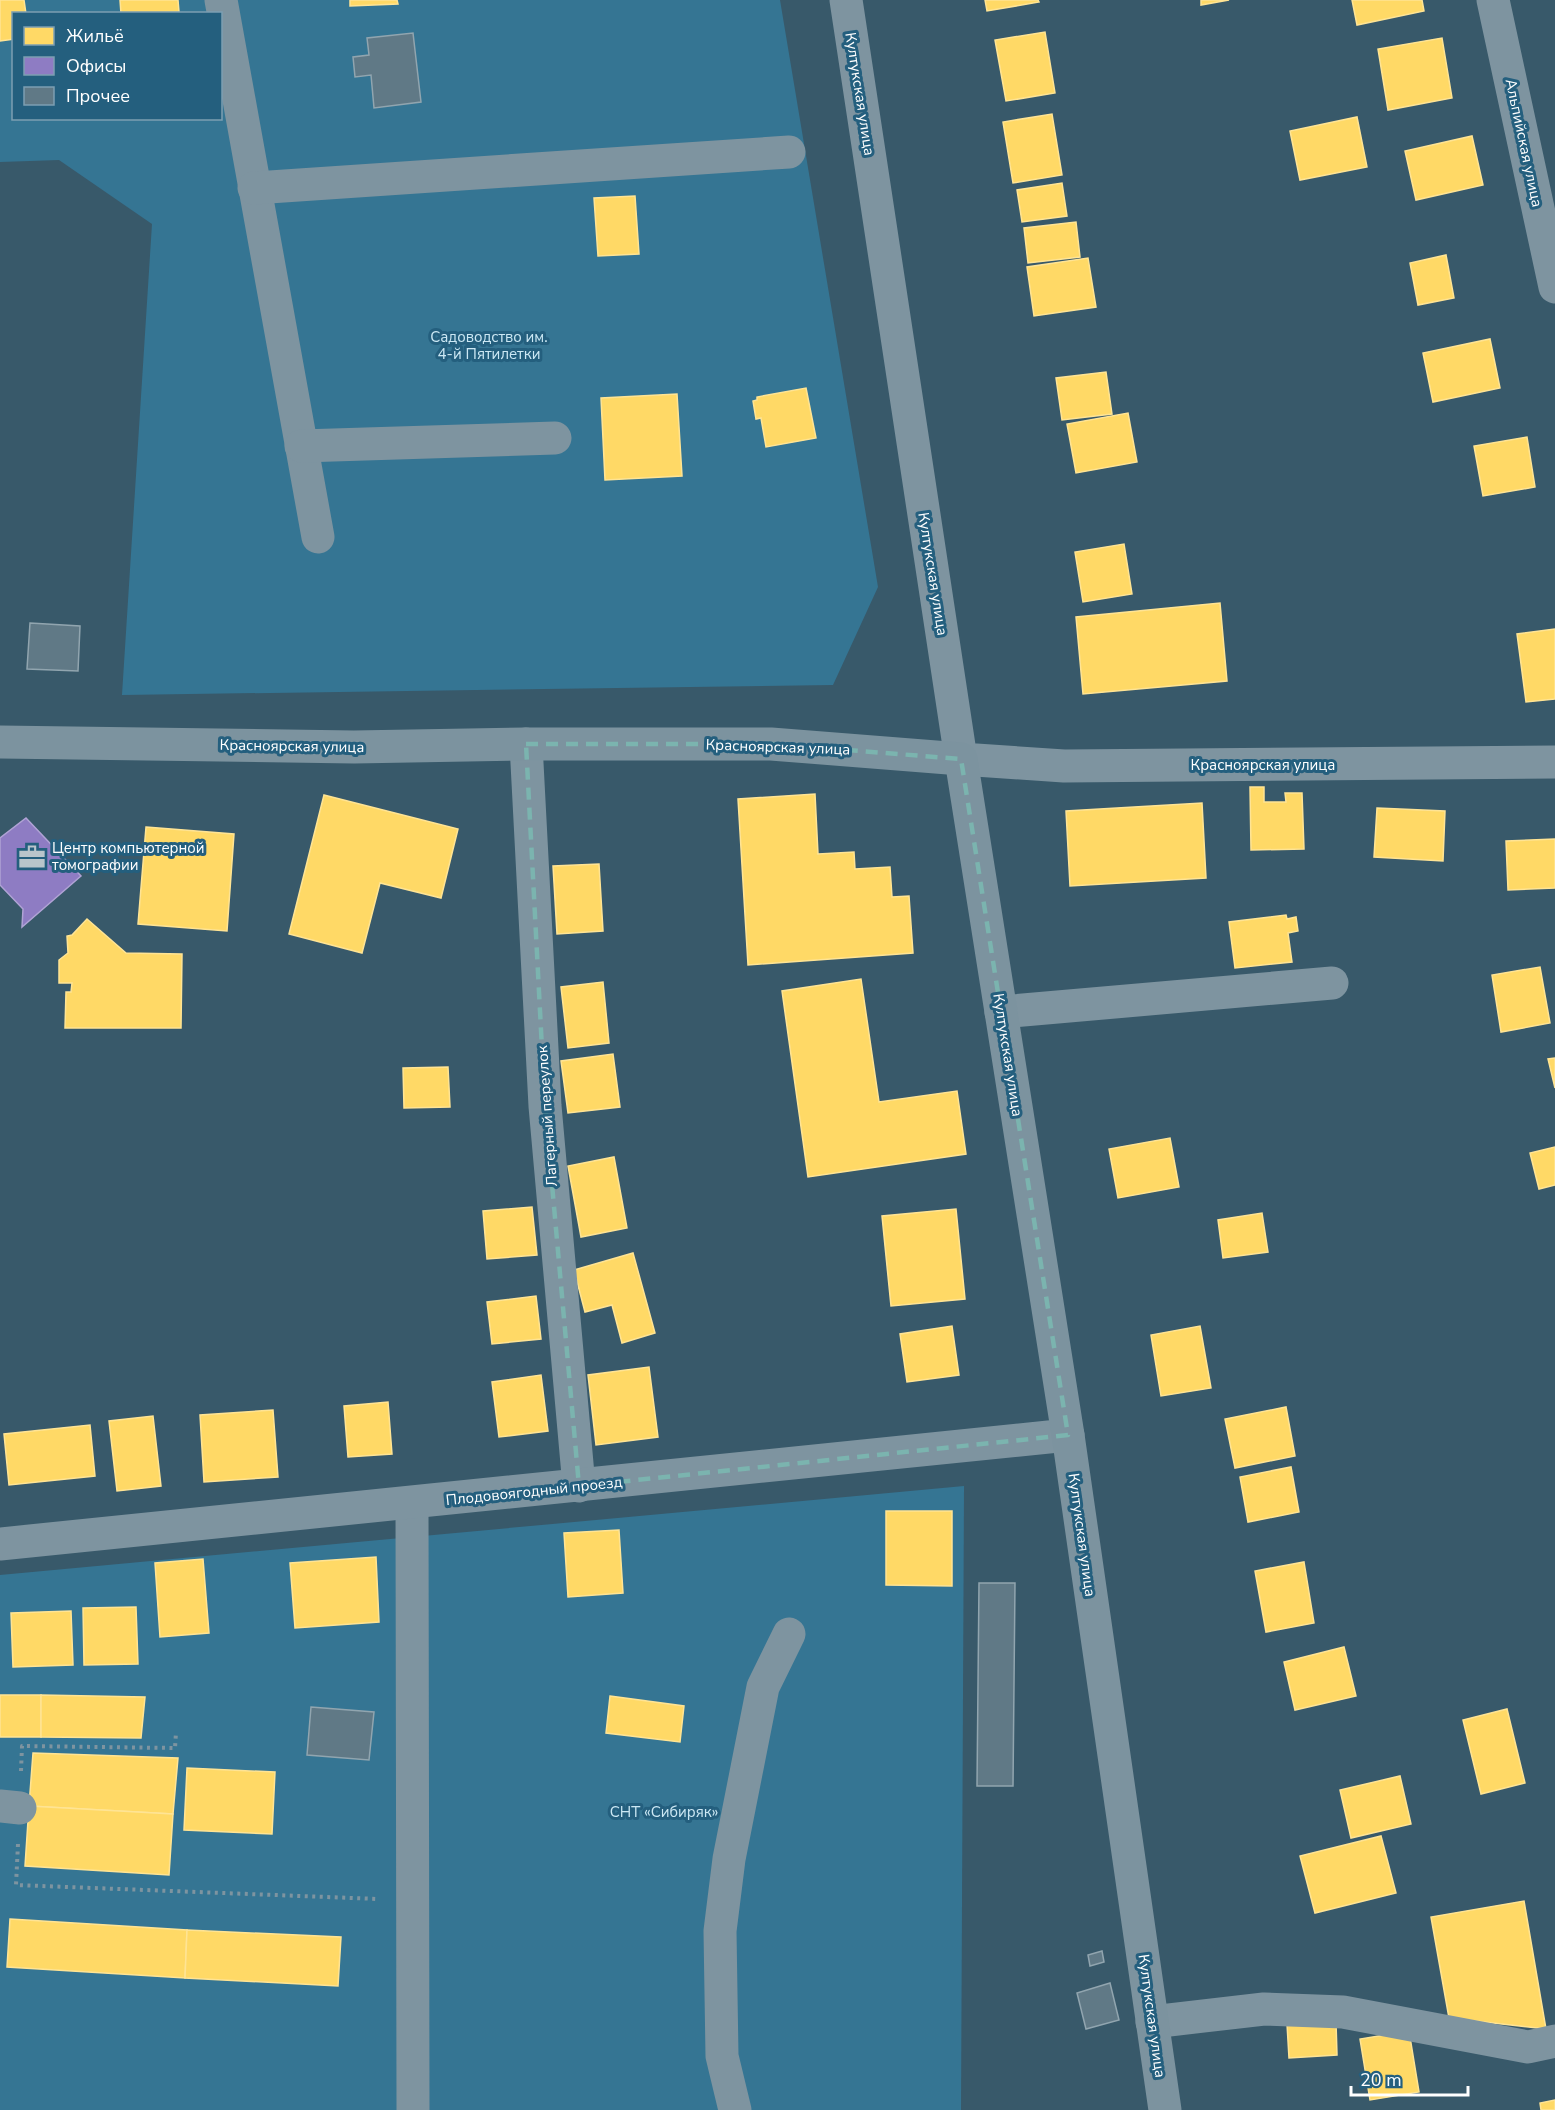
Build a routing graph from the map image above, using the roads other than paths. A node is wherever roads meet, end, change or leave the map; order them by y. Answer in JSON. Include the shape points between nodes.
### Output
{"nodes":[{"id":1,"x":221,"y":0,"type":"edge"},
{"id":2,"x":846,"y":0,"type":"edge"},
{"id":3,"x":1493,"y":0,"type":"edge"},
{"id":4,"x":789,"y":152,"type":"dead end"},
{"id":5,"x":254,"y":188,"type":"junction"},
{"id":6,"x":1555,"y":287,"type":"edge"},
{"id":7,"x":555,"y":438,"type":"dead end"},
{"id":8,"x":301,"y":446,"type":"junction"},
{"id":9,"x":318,"y":537,"type":"dead end"},
{"id":10,"x":0,"y":742,"type":"edge"},
{"id":11,"x":526,"y":744,"type":"junction"},
{"id":12,"x":961,"y":759,"type":"junction"},
{"id":13,"x":1555,"y":762,"type":"edge"},
{"id":14,"x":1332,"y":983,"type":"dead end"},
{"id":15,"x":1001,"y":1011,"type":"junction"},
{"id":16,"x":1068,"y":1435,"type":"junction"},
{"id":17,"x":579,"y":1486,"type":"junction"},
{"id":18,"x":412,"y":1504,"type":"junction"},
{"id":19,"x":0,"y":1544,"type":"edge"},
{"id":20,"x":789,"y":1634,"type":"dead end"},
{"id":21,"x":1152,"y":2022,"type":"junction"},
{"id":22,"x":1555,"y":2041,"type":"edge"},
{"id":23,"x":413,"y":2110,"type":"edge"},
{"id":24,"x":735,"y":2110,"type":"edge"},
{"id":25,"x":1165,"y":2110,"type":"edge"}],
"edges":[{"from":1,"to":5,"type":"street"},
{"from":2,"to":12,"type":"street","name":"Култукская улица"},
{"from":3,"to":6,"type":"street","name":"Альпийская улица"},
{"from":4,"to":5,"type":"street"},
{"from":5,"to":8,"type":"street"},
{"from":7,"to":8,"type":"street"},
{"from":8,"to":9,"type":"street"},
{"from":10,"to":11,"type":"main road","name":"Красноярская улица","via":[[354,747]]},
{"from":11,"to":12,"type":"main road","name":"Красноярская улица","via":[[771,744]]},
{"from":11,"to":17,"type":"street","name":"Лагерный переулок","via":[[545,1106]]},
{"from":12,"to":13,"type":"street","name":"Красноярская улица","via":[[1064,766]]},
{"from":12,"to":15,"type":"main road","name":"Култукская улица"},
{"from":14,"to":15,"type":"street"},
{"from":15,"to":16,"type":"main road","name":"Култукская улица"},
{"from":16,"to":17,"type":"street","name":"Плодовоягодный проезд"},
{"from":16,"to":21,"type":"main road","name":"Култукская улица"},
{"from":17,"to":18,"type":"street","name":"Плодовоягодный проезд"},
{"from":18,"to":19,"type":"street","name":"Плодовоягодный проезд"},
{"from":18,"to":23,"type":"street"},
{"from":20,"to":24,"type":"street","via":[[763,1687],[729,1859],[720,1931],[722,2056]]},
{"from":21,"to":22,"type":"street","via":[[1264,2009],[1343,2012],[1528,2047]]},
{"from":21,"to":25,"type":"main road","name":"Култукская улица"}]}
